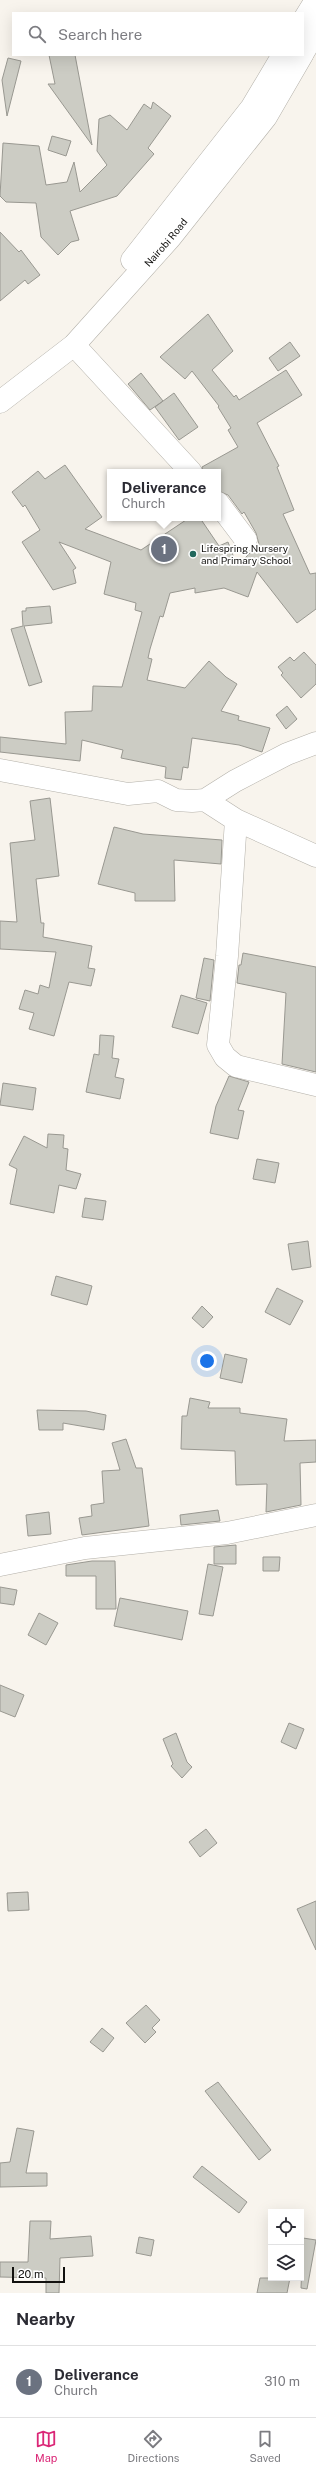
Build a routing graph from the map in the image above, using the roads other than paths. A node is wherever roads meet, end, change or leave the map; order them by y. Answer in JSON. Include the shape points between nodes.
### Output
{"nodes":[{"id":1,"x":316,"y":0,"type":"edge"},
{"id":2,"x":304,"y":19,"type":"edge"},
{"id":3,"x":316,"y":31,"type":"edge"},
{"id":4,"x":304,"y":51,"type":"edge"},
{"id":5,"x":282,"y":56,"type":"edge"},
{"id":6,"x":301,"y":56,"type":"edge"},
{"id":7,"x":74,"y":345,"type":"junction"},
{"id":8,"x":0,"y":389,"type":"edge"},
{"id":9,"x":0,"y":402,"type":"edge"},
{"id":10,"x":188,"y":469,"type":"edge"},
{"id":11,"x":221,"y":507,"type":"edge"},
{"id":12,"x":246,"y":540,"type":"dead end"},
{"id":13,"x":316,"y":743,"type":"edge"},
{"id":14,"x":0,"y":770,"type":"edge"},
{"id":15,"x":206,"y":800,"type":"junction"},
{"id":16,"x":236,"y":820,"type":"junction"},
{"id":17,"x":316,"y":856,"type":"edge"},
{"id":18,"x":316,"y":1086,"type":"edge"},
{"id":19,"x":316,"y":1515,"type":"edge"},
{"id":20,"x":0,"y":1565,"type":"edge"}],
"edges":[{"from":1,"to":2,"type":"main road"},
{"from":3,"to":4,"type":"main road","name":"Nairobi Road"},
{"from":5,"to":8,"type":"main road","name":"Nairobi Road","via":[[252,107],[116,279],[52,346]]},
{"from":6,"to":7,"type":"main road","name":"Nairobi Road","via":[[266,117],[170,238]]},
{"from":7,"to":9,"type":"main road","name":"Nairobi Road"},
{"from":7,"to":10,"type":"main road"},
{"from":11,"to":12,"type":"main road"},
{"from":13,"to":15,"type":"main road","via":[[287,754]]},
{"from":14,"to":15,"type":"main road","via":[[128,794],[153,790],[163,792],[176,800]]},
{"from":15,"to":16,"type":"main road"},
{"from":16,"to":17,"type":"main road"},
{"from":16,"to":18,"type":"main road","via":[[218,1045],[225,1057],[236,1066]]},
{"from":19,"to":20,"type":"main road","via":[[226,1534],[86,1548]]}]}
